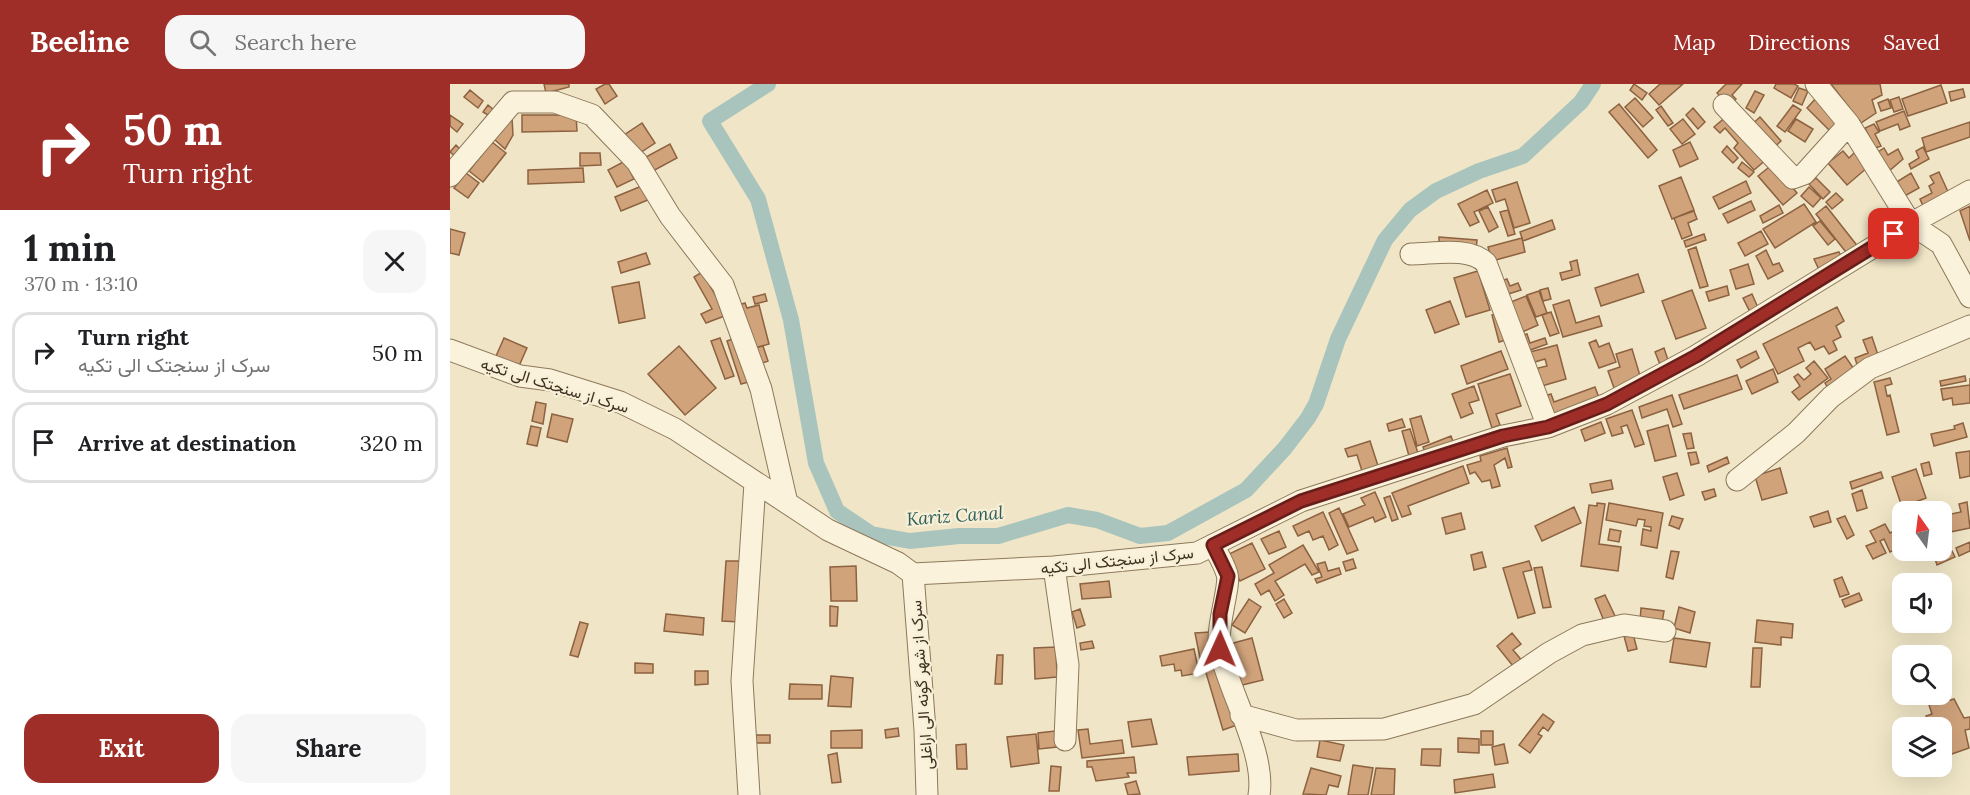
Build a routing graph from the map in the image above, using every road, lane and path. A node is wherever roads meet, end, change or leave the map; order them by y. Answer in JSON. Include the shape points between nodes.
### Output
{"nodes":[{"id":1,"x":1816,"y":84,"type":"edge"},
{"id":2,"x":1724,"y":105,"type":"dead end"},
{"id":3,"x":1849,"y":124,"type":"junction"},
{"id":4,"x":450,"y":176,"type":"edge"},
{"id":5,"x":1970,"y":191,"type":"edge"},
{"id":6,"x":1911,"y":224,"type":"junction"},
{"id":7,"x":1411,"y":254,"type":"dead end"},
{"id":8,"x":1969,"y":294,"type":"edge"},
{"id":9,"x":1970,"y":326,"type":"edge"},
{"id":10,"x":450,"y":350,"type":"edge"},
{"id":11,"x":1548,"y":427,"type":"junction"},
{"id":12,"x":1737,"y":480,"type":"dead end"},
{"id":13,"x":755,"y":483,"type":"junction"},
{"id":14,"x":787,"y":503,"type":"junction"},
{"id":15,"x":1213,"y":545,"type":"junction"},
{"id":16,"x":1054,"y":567,"type":"junction"},
{"id":17,"x":913,"y":574,"type":"junction"},
{"id":18,"x":1665,"y":631,"type":"dead end"},
{"id":19,"x":1241,"y":715,"type":"junction"},
{"id":20,"x":1065,"y":740,"type":"dead end"},
{"id":21,"x":749,"y":795,"type":"edge"},
{"id":22,"x":927,"y":795,"type":"edge"},
{"id":23,"x":1259,"y":795,"type":"edge"}],
"edges":[{"from":1,"to":3,"type":"street"},
{"from":2,"to":3,"type":"street","via":[[1793,178],[1804,174]]},
{"from":3,"to":6,"type":"street"},
{"from":4,"to":14,"type":"street","via":[[513,102],[555,102],[592,115],[638,162],[670,216],[723,285],[761,389]]},
{"from":5,"to":6,"type":"street","name":"سرک از سنجتک الی تکیه"},
{"from":6,"to":8,"type":"street","via":[[1941,244]]},
{"from":6,"to":11,"type":"street","name":"سرک از سنجتک الی تکیه","via":[[1696,356],[1607,404]]},
{"from":7,"to":11,"type":"street","via":[[1469,253],[1486,263]]},
{"from":9,"to":12,"type":"street","via":[[1870,368]]},
{"from":10,"to":13,"type":"street","name":"سرک از سنجتک الی تکیه","via":[[520,376],[550,380],[620,402],[675,429]]},
{"from":11,"to":15,"type":"street","name":"سرک از سنجتک الی تکیه","via":[[1503,436],[1301,501]]},
{"from":13,"to":14,"type":"street","name":"سرک از سنجتک الی تکیه"},
{"from":13,"to":21,"type":"street","via":[[742,681]]},
{"from":14,"to":17,"type":"street","name":"سرک از سنجتک الی تکیه","via":[[828,530]]},
{"from":15,"to":16,"type":"street","name":"سرک از سنجتک الی تکیه","via":[[1197,553]]},
{"from":15,"to":19,"type":"street","via":[[1228,576],[1220,614],[1220,649]]},
{"from":16,"to":17,"type":"street","name":"سرک از سنجتک الی تکیه"},
{"from":16,"to":20,"type":"street","via":[[1068,665]]},
{"from":17,"to":22,"type":"street","name":"سرک از شهر گونه الی اراغلی"},
{"from":18,"to":19,"type":"street","via":[[1624,626],[1582,635],[1549,652],[1474,704],[1384,729],[1296,730]]},
{"from":19,"to":23,"type":"street","via":[[1262,779]]}]}
